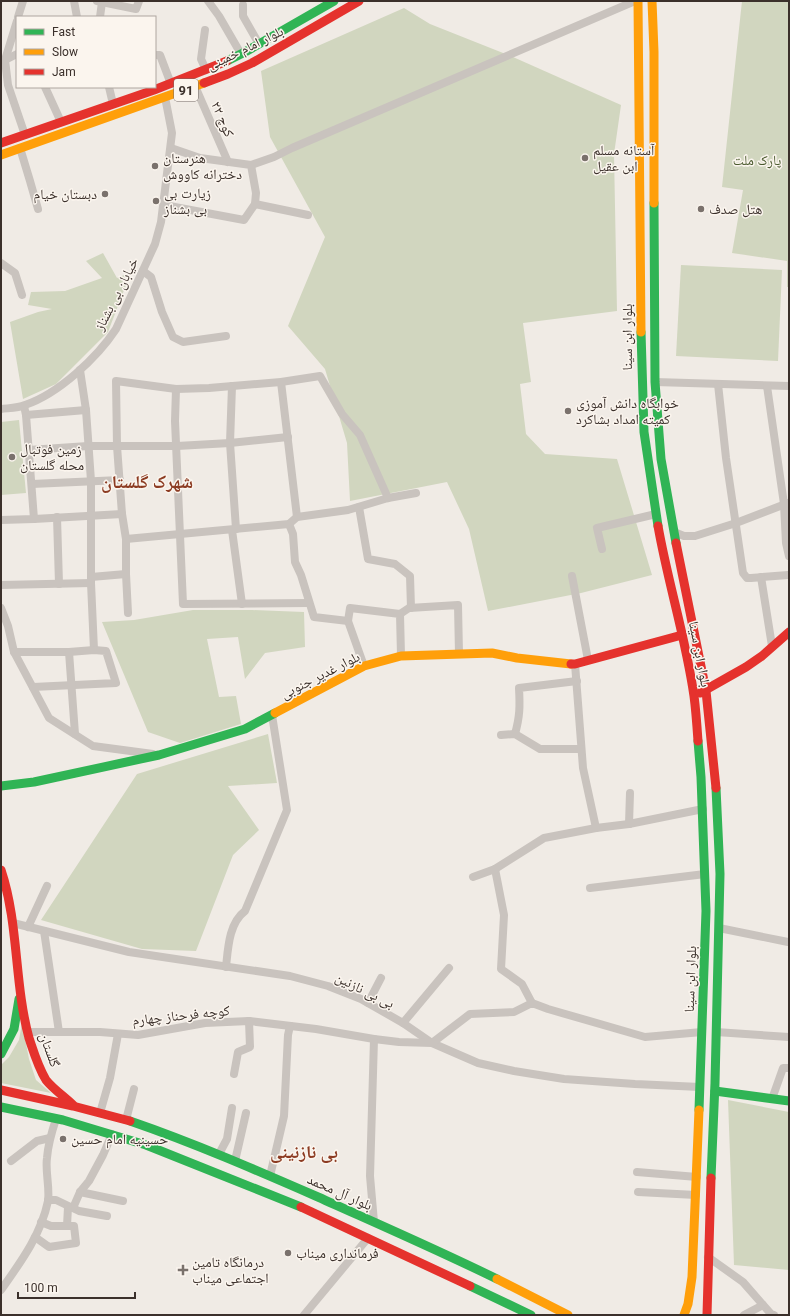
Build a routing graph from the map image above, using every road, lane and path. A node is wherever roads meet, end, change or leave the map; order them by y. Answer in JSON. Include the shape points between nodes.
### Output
{"nodes":[{"id":1,"x":23,"y":1,"type":"edge"},
{"id":2,"x":74,"y":1,"type":"edge"},
{"id":3,"x":139,"y":1,"type":"edge"},
{"id":4,"x":208,"y":1,"type":"edge"},
{"id":5,"x":334,"y":1,"type":"edge"},
{"id":6,"x":360,"y":1,"type":"edge"},
{"id":7,"x":636,"y":1,"type":"edge"},
{"id":8,"x":652,"y":1,"type":"edge"},
{"id":9,"x":99,"y":2,"type":"edge"},
{"id":10,"x":243,"y":5,"type":"dead end"},
{"id":11,"x":322,"y":8,"type":"junction"},
{"id":12,"x":18,"y":16,"type":"edge"},
{"id":13,"x":77,"y":16,"type":"edge"},
{"id":14,"x":100,"y":16,"type":"edge"},
{"id":15,"x":328,"y":19,"type":"junction"},
{"id":16,"x":16,"y":24,"type":"edge"},
{"id":17,"x":205,"y":30,"type":"dead end"},
{"id":18,"x":259,"y":44,"type":"junction"},
{"id":19,"x":16,"y":54,"type":"edge"},
{"id":20,"x":241,"y":54,"type":"junction"},
{"id":21,"x":156,"y":55,"type":"edge"},
{"id":22,"x":5,"y":60,"type":"junction"},
{"id":23,"x":206,"y":70,"type":"junction"},
{"id":24,"x":171,"y":84,"type":"junction"},
{"id":25,"x":195,"y":86,"type":"junction"},
{"id":26,"x":45,"y":88,"type":"edge"},
{"id":27,"x":109,"y":88,"type":"edge"},
{"id":28,"x":165,"y":96,"type":"junction"},
{"id":29,"x":113,"y":104,"type":"junction"},
{"id":30,"x":61,"y":122,"type":"junction"},
{"id":31,"x":25,"y":135,"type":"junction"},
{"id":32,"x":1,"y":143,"type":"edge"},
{"id":33,"x":30,"y":145,"type":"junction"},
{"id":34,"x":20,"y":148,"type":"junction"},
{"id":35,"x":171,"y":148,"type":"junction"},
{"id":36,"x":1,"y":155,"type":"edge"},
{"id":37,"x":228,"y":162,"type":"junction"},
{"id":38,"x":251,"y":165,"type":"junction"},
{"id":39,"x":256,"y":204,"type":"junction"},
{"id":40,"x":164,"y":205,"type":"junction"},
{"id":41,"x":38,"y":209,"type":"dead end"},
{"id":42,"x":308,"y":215,"type":"dead end"},
{"id":43,"x":1,"y":264,"type":"edge"},
{"id":44,"x":143,"y":272,"type":"junction"},
{"id":45,"x":22,"y":295,"type":"dead end"},
{"id":46,"x":226,"y":336,"type":"dead end"},
{"id":47,"x":80,"y":370,"type":"junction"},
{"id":48,"x":281,"y":382,"type":"junction"},
{"id":49,"x":655,"y":382,"type":"junction"},
{"id":50,"x":718,"y":384,"type":"junction"},
{"id":51,"x":232,"y":386,"type":"junction"},
{"id":52,"x":767,"y":386,"type":"junction"},
{"id":53,"x":789,"y":386,"type":"edge"},
{"id":54,"x":176,"y":389,"type":"junction"},
{"id":55,"x":24,"y":406,"type":"junction"},
{"id":56,"x":1,"y":409,"type":"edge"},
{"id":57,"x":86,"y":410,"type":"junction"},
{"id":58,"x":26,"y":415,"type":"junction"},
{"id":59,"x":288,"y":437,"type":"junction"},
{"id":60,"x":230,"y":443,"type":"junction"},
{"id":61,"x":88,"y":446,"type":"junction"},
{"id":62,"x":117,"y":446,"type":"junction"},
{"id":63,"x":177,"y":446,"type":"junction"},
{"id":64,"x":30,"y":450,"type":"junction"},
{"id":65,"x":120,"y":480,"type":"junction"},
{"id":66,"x":91,"y":481,"type":"junction"},
{"id":67,"x":32,"y":484,"type":"junction"},
{"id":68,"x":416,"y":493,"type":"dead end"},
{"id":69,"x":388,"y":498,"type":"junction"},
{"id":70,"x":787,"y":504,"type":"edge"},
{"id":71,"x":358,"y":507,"type":"junction"},
{"id":72,"x":122,"y":514,"type":"junction"},
{"id":73,"x":656,"y":514,"type":"junction"},
{"id":74,"x":91,"y":516,"type":"junction"},
{"id":75,"x":57,"y":517,"type":"junction"},
{"id":76,"x":297,"y":517,"type":"junction"},
{"id":77,"x":34,"y":519,"type":"junction"},
{"id":78,"x":1,"y":520,"type":"edge"},
{"id":79,"x":736,"y":523,"type":"junction"},
{"id":80,"x":289,"y":524,"type":"junction"},
{"id":81,"x":234,"y":529,"type":"junction"},
{"id":82,"x":674,"y":532,"type":"junction"},
{"id":83,"x":180,"y":534,"type":"junction"},
{"id":84,"x":126,"y":539,"type":"junction"},
{"id":85,"x":788,"y":542,"type":"edge"},
{"id":86,"x":602,"y":549,"type":"dead end"},
{"id":87,"x":789,"y":556,"type":"edge"},
{"id":88,"x":126,"y":574,"type":"junction"},
{"id":89,"x":572,"y":576,"type":"dead end"},
{"id":90,"x":788,"y":577,"type":"edge"},
{"id":91,"x":761,"y":578,"type":"junction"},
{"id":92,"x":91,"y":580,"type":"junction"},
{"id":93,"x":59,"y":584,"type":"junction"},
{"id":94,"x":1,"y":585,"type":"edge"},
{"id":95,"x":309,"y":603,"type":"junction"},
{"id":96,"x":242,"y":604,"type":"junction"},
{"id":97,"x":1,"y":608,"type":"edge"},
{"id":98,"x":411,"y":608,"type":"junction"},
{"id":99,"x":128,"y":613,"type":"dead end"},
{"id":100,"x":400,"y":614,"type":"junction"},
{"id":101,"x":348,"y":621,"type":"junction"},
{"id":102,"x":789,"y":632,"type":"edge"},
{"id":103,"x":682,"y":635,"type":"junction"},
{"id":104,"x":789,"y":644,"type":"edge"},
{"id":105,"x":772,"y":646,"type":"junction"},
{"id":106,"x":94,"y":650,"type":"junction"},
{"id":107,"x":14,"y":652,"type":"junction"},
{"id":108,"x":69,"y":652,"type":"junction"},
{"id":109,"x":459,"y":654,"type":"junction"},
{"id":110,"x":401,"y":656,"type":"junction"},
{"id":111,"x":588,"y":660,"type":"junction"},
{"id":112,"x":575,"y":664,"type":"junction"},
{"id":113,"x":364,"y":666,"type":"junction"},
{"id":114,"x":576,"y":681,"type":"junction"},
{"id":115,"x":72,"y":686,"type":"junction"},
{"id":116,"x":33,"y":688,"type":"junction"},
{"id":117,"x":706,"y":691,"type":"junction"},
{"id":118,"x":694,"y":696,"type":"junction"},
{"id":119,"x":272,"y":715,"type":"junction"},
{"id":120,"x":75,"y":734,"type":"junction"},
{"id":121,"x":515,"y":734,"type":"junction"},
{"id":122,"x":501,"y":735,"type":"dead end"},
{"id":123,"x":581,"y":748,"type":"junction"},
{"id":124,"x":159,"y":755,"type":"junction"},
{"id":125,"x":1,"y":786,"type":"edge"},
{"id":126,"x":630,"y":793,"type":"dead end"},
{"id":127,"x":702,"y":809,"type":"junction"},
{"id":128,"x":629,"y":824,"type":"junction"},
{"id":129,"x":596,"y":828,"type":"junction"},
{"id":130,"x":495,"y":869,"type":"junction"},
{"id":131,"x":1,"y":870,"type":"edge"},
{"id":132,"x":705,"y":874,"type":"junction"},
{"id":133,"x":473,"y":877,"type":"dead end"},
{"id":134,"x":47,"y":886,"type":"dead end"},
{"id":135,"x":590,"y":888,"type":"dead end"},
{"id":136,"x":13,"y":923,"type":"junction"},
{"id":137,"x":28,"y":927,"type":"junction"},
{"id":138,"x":718,"y":928,"type":"junction"},
{"id":139,"x":44,"y":931,"type":"junction"},
{"id":140,"x":788,"y":942,"type":"dead end"},
{"id":141,"x":226,"y":967,"type":"junction"},
{"id":142,"x":449,"y":968,"type":"dead end"},
{"id":143,"x":381,"y":978,"type":"dead end"},
{"id":144,"x":20,"y":993,"type":"junction"},
{"id":145,"x":368,"y":1003,"type":"junction"},
{"id":146,"x":532,"y":1003,"type":"junction"},
{"id":147,"x":249,"y":1021,"type":"junction"},
{"id":148,"x":403,"y":1023,"type":"junction"},
{"id":149,"x":290,"y":1026,"type":"junction"},
{"id":150,"x":28,"y":1032,"type":"junction"},
{"id":151,"x":59,"y":1032,"type":"junction"},
{"id":152,"x":702,"y":1032,"type":"junction"},
{"id":153,"x":716,"y":1032,"type":"junction"},
{"id":154,"x":118,"y":1034,"type":"junction"},
{"id":155,"x":789,"y":1037,"type":"edge"},
{"id":156,"x":374,"y":1039,"type":"junction"},
{"id":157,"x":432,"y":1043,"type":"junction"},
{"id":158,"x":1,"y":1054,"type":"edge"},
{"id":159,"x":789,"y":1068,"type":"edge"},
{"id":160,"x":234,"y":1074,"type":"dead end"},
{"id":161,"x":700,"y":1087,"type":"junction"},
{"id":162,"x":134,"y":1089,"type":"dead end"},
{"id":163,"x":1,"y":1090,"type":"edge"},
{"id":164,"x":715,"y":1091,"type":"junction"},
{"id":165,"x":772,"y":1099,"type":"junction"},
{"id":166,"x":789,"y":1101,"type":"edge"},
{"id":167,"x":74,"y":1106,"type":"junction"},
{"id":168,"x":1,"y":1107,"type":"edge"},
{"id":169,"x":232,"y":1108,"type":"dead end"},
{"id":170,"x":100,"y":1113,"type":"junction"},
{"id":171,"x":246,"y":1114,"type":"dead end"},
{"id":172,"x":56,"y":1119,"type":"junction"},
{"id":173,"x":126,"y":1120,"type":"junction"},
{"id":174,"x":155,"y":1130,"type":"junction"},
{"id":175,"x":112,"y":1134,"type":"junction"},
{"id":176,"x":50,"y":1138,"type":"junction"},
{"id":177,"x":146,"y":1145,"type":"junction"},
{"id":178,"x":218,"y":1154,"type":"junction"},
{"id":179,"x":11,"y":1161,"type":"dead end"},
{"id":180,"x":235,"y":1161,"type":"junction"},
{"id":181,"x":637,"y":1172,"type":"dead end"},
{"id":182,"x":270,"y":1176,"type":"junction"},
{"id":183,"x":697,"y":1177,"type":"junction"},
{"id":184,"x":80,"y":1192,"type":"junction"},
{"id":185,"x":638,"y":1192,"type":"dead end"},
{"id":186,"x":696,"y":1195,"type":"junction"},
{"id":187,"x":48,"y":1200,"type":"junction"},
{"id":188,"x":123,"y":1201,"type":"dead end"},
{"id":189,"x":71,"y":1208,"type":"junction"},
{"id":190,"x":107,"y":1216,"type":"dead end"},
{"id":191,"x":41,"y":1222,"type":"junction"},
{"id":192,"x":374,"y":1222,"type":"junction"},
{"id":193,"x":67,"y":1226,"type":"junction"},
{"id":194,"x":35,"y":1237,"type":"junction"},
{"id":195,"x":368,"y":1238,"type":"junction"},
{"id":196,"x":708,"y":1257,"type":"junction"},
{"id":197,"x":484,"y":1273,"type":"junction"},
{"id":198,"x":476,"y":1289,"type":"junction"},
{"id":199,"x":1,"y":1290,"type":"edge"},
{"id":200,"x":763,"y":1305,"type":"junction"},
{"id":201,"x":304,"y":1315,"type":"edge"},
{"id":202,"x":531,"y":1315,"type":"edge"},
{"id":203,"x":568,"y":1315,"type":"edge"},
{"id":204,"x":684,"y":1315,"type":"edge"},
{"id":205,"x":707,"y":1315,"type":"edge"},
{"id":206,"x":744,"y":1315,"type":"edge"},
{"id":207,"x":774,"y":1315,"type":"edge"}],
"edges":[{"from":1,"to":12,"type":"street"},
{"from":2,"to":13,"type":"street"},
{"from":3,"to":9,"type":"street","via":[[136,8]]},
{"from":4,"to":20,"type":"street"},
{"from":5,"to":11,"type":"main road","name":"بلوار امام خمینی","number":"91"},
{"from":6,"to":15,"type":"main road","name":"بلوار امام خمینی","number":"91"},
{"from":7,"to":38,"type":"street"},
{"from":7,"to":73,"type":"main road","name":"بلوار ابن سینا","via":[[642,386],[647,463]]},
{"from":8,"to":49,"type":"main road","name":"بلوار ابن سینا"},
{"from":9,"to":14,"type":"street"},
{"from":10,"to":18,"type":"street","via":[[243,16]]},
{"from":11,"to":15,"type":"main road"},
{"from":11,"to":18,"type":"main road","name":"بلوار امام خمینی","number":"91"},
{"from":15,"to":25,"type":"main road","name":"بلوار امام خمینی","number":"91","via":[[252,63]]},
{"from":16,"to":22,"type":"street"},
{"from":17,"to":23,"type":"street","via":[[201,59]]},
{"from":18,"to":20,"type":"main road","name":"بلوار امام خمینی","number":"91"},
{"from":19,"to":22,"type":"street"},
{"from":20,"to":23,"type":"main road","name":"بلوار امام خمینی","number":"91"},
{"from":21,"to":24,"type":"street","via":[[160,55]]},
{"from":22,"to":31,"type":"street","via":[[8,85]]},
{"from":23,"to":24,"type":"main road","name":"بلوار امام خمینی","number":"91"},
{"from":24,"to":29,"type":"main road","name":"بلوار امام خمینی","number":"91"},
{"from":25,"to":28,"type":"main road","name":"بلوار امام خمینی","number":"91"},
{"from":25,"to":37,"type":"street","name":"کوچ ۲۲"},
{"from":26,"to":30,"type":"street"},
{"from":27,"to":29,"type":"street"},
{"from":28,"to":33,"type":"main road","name":"بلوار امام خمینی","number":"91"},
{"from":28,"to":35,"type":"street","name":"خیابان بی بشناز","via":[[172,133]]},
{"from":29,"to":30,"type":"main road","name":"بلوار امام خمینی","number":"91"},
{"from":30,"to":31,"type":"main road","name":"بلوار امام خمینی","number":"91"},
{"from":31,"to":32,"type":"main road","name":"بلوار امام خمینی","number":"91"},
{"from":31,"to":33,"type":"main road"},
{"from":33,"to":34,"type":"main road","name":"بلوار امام خمینی","number":"91"},
{"from":34,"to":36,"type":"main road","name":"بلوار امام خمینی","number":"91"},
{"from":34,"to":41,"type":"street"},
{"from":35,"to":37,"type":"street","via":[[200,158]]},
{"from":35,"to":40,"type":"street","name":"خیابان بی بشناز"},
{"from":37,"to":38,"type":"street"},
{"from":38,"to":39,"type":"street"},
{"from":39,"to":40,"type":"street","via":[[244,220]]},
{"from":39,"to":42,"type":"street"},
{"from":40,"to":44,"type":"street","name":"خیابان بی بشناز","via":[[155,244]]},
{"from":43,"to":45,"type":"street","via":[[15,273]]},
{"from":44,"to":46,"type":"street","via":[[151,277],[173,337],[183,342]]},
{"from":44,"to":47,"type":"street","name":"خیابان بی بشناز","via":[[116,329]]},
{"from":47,"to":55,"type":"street","name":"خیابان بی بشناز","via":[[53,391]]},
{"from":47,"to":57,"type":"street"},
{"from":48,"to":51,"type":"street"},
{"from":48,"to":59,"type":"street"},
{"from":48,"to":69,"type":"street","via":[[320,376],[342,414],[360,435]]},
{"from":49,"to":50,"type":"street"},
{"from":49,"to":82,"type":"main road","name":"بلوار ابن سینا","via":[[661,459]]},
{"from":50,"to":52,"type":"street"},
{"from":50,"to":79,"type":"street"},
{"from":51,"to":54,"type":"street"},
{"from":51,"to":60,"type":"street"},
{"from":52,"to":53,"type":"street"},
{"from":52,"to":70,"type":"street"},
{"from":54,"to":62,"type":"street","via":[[116,381]]},
{"from":54,"to":63,"type":"street"},
{"from":55,"to":56,"type":"street","name":"خیابان بی بشناز"},
{"from":55,"to":58,"type":"street"},
{"from":57,"to":58,"type":"street"},
{"from":57,"to":61,"type":"street"},
{"from":58,"to":64,"type":"street"},
{"from":59,"to":60,"type":"street"},
{"from":59,"to":76,"type":"street"},
{"from":60,"to":63,"type":"street"},
{"from":60,"to":81,"type":"street"},
{"from":61,"to":62,"type":"street"},
{"from":61,"to":64,"type":"street"},
{"from":61,"to":66,"type":"street"},
{"from":62,"to":63,"type":"street"},
{"from":62,"to":65,"type":"street"},
{"from":63,"to":83,"type":"street"},
{"from":64,"to":67,"type":"street"},
{"from":65,"to":66,"type":"street"},
{"from":65,"to":72,"type":"street"},
{"from":66,"to":67,"type":"street"},
{"from":66,"to":74,"type":"street"},
{"from":67,"to":77,"type":"street"},
{"from":68,"to":69,"type":"street"},
{"from":69,"to":71,"type":"street"},
{"from":70,"to":79,"type":"street"},
{"from":70,"to":85,"type":"street"},
{"from":71,"to":76,"type":"street"},
{"from":71,"to":98,"type":"street","via":[[368,559],[395,564],[410,576]]},
{"from":72,"to":74,"type":"street"},
{"from":72,"to":84,"type":"street"},
{"from":73,"to":86,"type":"street","via":[[597,528]]},
{"from":73,"to":103,"type":"main road","name":"بلوار ابن سینا"},
{"from":74,"to":75,"type":"street"},
{"from":74,"to":92,"type":"street"},
{"from":75,"to":77,"type":"street"},
{"from":75,"to":93,"type":"street"},
{"from":76,"to":80,"type":"street"},
{"from":77,"to":78,"type":"street"},
{"from":79,"to":82,"type":"street","via":[[695,536],[684,536]]},
{"from":79,"to":91,"type":"street","via":[[743,573],[747,578]]},
{"from":80,"to":81,"type":"street"},
{"from":80,"to":95,"type":"street","via":[[293,534],[295,562]]},
{"from":81,"to":83,"type":"street"},
{"from":81,"to":96,"type":"street"},
{"from":82,"to":117,"type":"main road","name":"بلوار ابن سینا"},
{"from":83,"to":84,"type":"street"},
{"from":83,"to":96,"type":"street","via":[[183,604]]},
{"from":84,"to":88,"type":"street"},
{"from":85,"to":87,"type":"street"},
{"from":88,"to":92,"type":"street"},
{"from":88,"to":99,"type":"street"},
{"from":89,"to":111,"type":"street"},
{"from":90,"to":91,"type":"street"},
{"from":91,"to":105,"type":"street"},
{"from":92,"to":93,"type":"street"},
{"from":92,"to":106,"type":"street"},
{"from":93,"to":94,"type":"street"},
{"from":95,"to":96,"type":"street"},
{"from":95,"to":101,"type":"street","via":[[314,617]]},
{"from":97,"to":107,"type":"street"},
{"from":98,"to":100,"type":"street"},
{"from":98,"to":109,"type":"street","via":[[458,605]]},
{"from":100,"to":101,"type":"street","via":[[350,608]]},
{"from":100,"to":110,"type":"street"},
{"from":101,"to":113,"type":"street"},
{"from":102,"to":105,"type":"main road"},
{"from":103,"to":111,"type":"main road","name":"بلوار غدیر جنوبی"},
{"from":103,"to":118,"type":"main road","name":"بلوار ابن سینا"},
{"from":104,"to":105,"type":"main road"},
{"from":105,"to":117,"type":"main road","via":[[746,667]]},
{"from":106,"to":108,"type":"street"},
{"from":106,"to":115,"type":"street","via":[[106,651],[116,683]]},
{"from":107,"to":108,"type":"street"},
{"from":107,"to":116,"type":"street"},
{"from":108,"to":115,"type":"street"},
{"from":109,"to":110,"type":"main road","name":"بلوار غدیر جنوبی"},
{"from":109,"to":112,"type":"main road","name":"بلوار غدیر جنوبی","via":[[492,653]]},
{"from":110,"to":113,"type":"main road","name":"بلوار غدیر جنوبی"},
{"from":111,"to":112,"type":"main road","name":"بلوار غدیر جنوبی"},
{"from":112,"to":114,"type":"street"},
{"from":113,"to":119,"type":"main road","name":"بلوار غدیر جنوبی"},
{"from":114,"to":121,"type":"street","via":[[519,688],[519,721]]},
{"from":114,"to":123,"type":"street"},
{"from":115,"to":116,"type":"street"},
{"from":115,"to":120,"type":"street"},
{"from":116,"to":120,"type":"street","via":[[50,718]]},
{"from":117,"to":118,"type":"main road"},
{"from":117,"to":138,"type":"main road","name":"بلوار ابن سینا","via":[[715,774],[720,874]]},
{"from":118,"to":127,"type":"main road","name":"بلوار ابن سینا"},
{"from":119,"to":124,"type":"main road","name":"بلوار غدیر جنوبی","via":[[245,729]]},
{"from":119,"to":141,"type":"street","via":[[287,810],[245,911],[238,916],[230,939]]},
{"from":120,"to":124,"type":"street","via":[[94,746]]},
{"from":121,"to":122,"type":"street"},
{"from":121,"to":123,"type":"street","via":[[540,749]]},
{"from":123,"to":129,"type":"street","via":[[585,781]]},
{"from":124,"to":125,"type":"main road","name":"بلوار غدیر جنوبی","via":[[34,782]]},
{"from":126,"to":128,"type":"street"},
{"from":127,"to":128,"type":"street"},
{"from":127,"to":132,"type":"main road","name":"بلوار ابن سینا"},
{"from":128,"to":129,"type":"street"},
{"from":129,"to":130,"type":"street","via":[[544,838]]},
{"from":130,"to":133,"type":"street"},
{"from":130,"to":146,"type":"street","via":[[504,915],[501,969],[522,984]]},
{"from":131,"to":136,"type":"main road","name":"گلستان"},
{"from":132,"to":135,"type":"street"},
{"from":132,"to":152,"type":"main road","name":"بلوار ابن سینا"},
{"from":134,"to":137,"type":"street"},
{"from":136,"to":137,"type":"street","name":"بی بی نازنین"},
{"from":136,"to":144,"type":"main road","name":"گلستان"},
{"from":137,"to":139,"type":"street","name":"بی بی نازنین"},
{"from":138,"to":140,"type":"street"},
{"from":138,"to":153,"type":"main road","name":"بلوار ابن سینا"},
{"from":139,"to":141,"type":"street","name":"بی بی نازنین","via":[[130,952]]},
{"from":139,"to":151,"type":"street"},
{"from":141,"to":145,"type":"street","name":"بی بی نازنین","via":[[297,978],[328,986]]},
{"from":142,"to":148,"type":"street"},
{"from":143,"to":145,"type":"street"},
{"from":144,"to":150,"type":"main road","name":"گلستان"},
{"from":144,"to":158,"type":"main road","name":"گلستان","via":[[14,1029]]},
{"from":145,"to":148,"type":"street","name":"بی بی نازنین"},
{"from":146,"to":152,"type":"street","via":[[645,1037]]},
{"from":146,"to":157,"type":"street","via":[[514,1012],[470,1014]]},
{"from":147,"to":149,"type":"street","name":"کوچه فرحناز چهارم"},
{"from":147,"to":154,"type":"street","name":"کوچه فرحناز چهارم","via":[[205,1023],[138,1035]]},
{"from":147,"to":160,"type":"street","via":[[250,1047],[238,1052]]},
{"from":148,"to":157,"type":"street","name":"بی بی نازنین"},
{"from":149,"to":156,"type":"street","name":"کوچه فرحناز چهارم"},
{"from":149,"to":182,"type":"street","via":[[284,1116]]},
{"from":150,"to":151,"type":"street","name":"کوچه فرحناز چهارم"},
{"from":150,"to":167,"type":"main road","name":"گلستان","via":[[36,1061],[47,1081]]},
{"from":151,"to":154,"type":"street","name":"کوچه فرحناز چهارم"},
{"from":152,"to":161,"type":"main road","name":"بلوار ابن سینا"},
{"from":153,"to":155,"type":"street"},
{"from":153,"to":164,"type":"main road","name":"بلوار ابن سینا"},
{"from":154,"to":170,"type":"street"},
{"from":156,"to":157,"type":"street","name":"کوچه فرحناز چهارم"},
{"from":156,"to":192,"type":"street","via":[[370,1176]]},
{"from":157,"to":161,"type":"street","name":"بی بی نازنین","via":[[478,1063],[514,1071],[572,1079]]},
{"from":159,"to":165,"type":"street","via":[[783,1068]]},
{"from":161,"to":183,"type":"main road","name":"بلوار ابن سینا"},
{"from":162,"to":173,"type":"street"},
{"from":163,"to":167,"type":"main road","name":"بلوار آل محمد"},
{"from":164,"to":165,"type":"main road"},
{"from":164,"to":196,"type":"main road","name":"بلوار ابن سینا"},
{"from":165,"to":166,"type":"main road"},
{"from":167,"to":170,"type":"main road","name":"بلوار آل محمد"},
{"from":168,"to":172,"type":"main road"},
{"from":169,"to":178,"type":"street","via":[[227,1139]]},
{"from":170,"to":173,"type":"main road","name":"بلوار آل محمد"},
{"from":171,"to":180,"type":"street"},
{"from":172,"to":175,"type":"main road"},
{"from":172,"to":176,"type":"street"},
{"from":173,"to":174,"type":"main road","name":"بلوار آل محمد"},
{"from":174,"to":177,"type":"main road"},
{"from":174,"to":178,"type":"main road","name":"بلوار آل محمد"},
{"from":175,"to":177,"type":"main road"},
{"from":175,"to":184,"type":"street","via":[[89,1181]]},
{"from":176,"to":179,"type":"street","via":[[37,1141]]},
{"from":176,"to":187,"type":"street","via":[[46,1158]]},
{"from":177,"to":195,"type":"main road","via":[[240,1181]]},
{"from":178,"to":180,"type":"main road","name":"بلوار آل محمد"},
{"from":180,"to":182,"type":"main road","name":"بلوار آل محمد"},
{"from":181,"to":183,"type":"street"},
{"from":182,"to":192,"type":"main road","name":"بلوار آل محمد"},
{"from":183,"to":186,"type":"main road","name":"بلوار ابن سینا"},
{"from":184,"to":188,"type":"street"},
{"from":184,"to":189,"type":"street"},
{"from":185,"to":186,"type":"street"},
{"from":186,"to":204,"type":"main road","name":"بلوار ابن سینا","via":[[692,1277]]},
{"from":187,"to":189,"type":"street","via":[[56,1200]]},
{"from":187,"to":191,"type":"street"},
{"from":189,"to":190,"type":"street"},
{"from":189,"to":193,"type":"street"},
{"from":191,"to":193,"type":"street","via":[[51,1226]]},
{"from":191,"to":194,"type":"street"},
{"from":192,"to":197,"type":"main road","name":"بلوار آل محمد"},
{"from":193,"to":194,"type":"street","via":[[74,1226],[76,1243],[49,1247]]},
{"from":194,"to":199,"type":"street"},
{"from":195,"to":198,"type":"main road"},
{"from":195,"to":201,"type":"street"},
{"from":196,"to":200,"type":"street","via":[[743,1282]]},
{"from":196,"to":205,"type":"main road","name":"بلوار ابن سینا"},
{"from":197,"to":198,"type":"main road"},
{"from":197,"to":203,"type":"main road","name":"بلوار آل محمد"},
{"from":198,"to":202,"type":"main road"},
{"from":200,"to":206,"type":"street"},
{"from":200,"to":207,"type":"street"}]}
